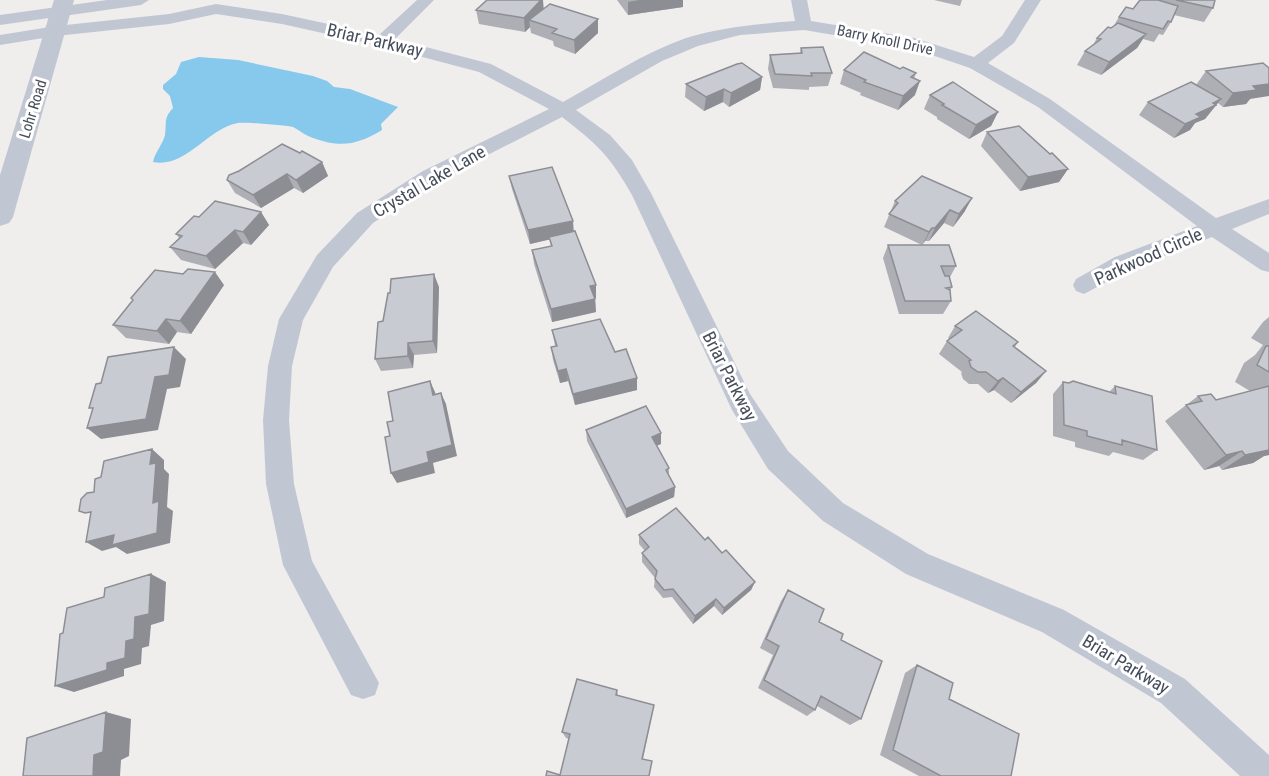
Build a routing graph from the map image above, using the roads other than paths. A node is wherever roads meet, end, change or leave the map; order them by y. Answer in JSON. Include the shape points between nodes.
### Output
{"nodes":[{"id":1,"x":141,"y":0,"type":"edge"},
{"id":2,"x":426,"y":0,"type":"edge"},
{"id":3,"x":799,"y":0,"type":"edge"},
{"id":4,"x":1033,"y":0,"type":"edge"},
{"id":5,"x":212,"y":4,"type":"edge"},
{"id":6,"x":61,"y":13,"type":"edge"},
{"id":7,"x":0,"y":20,"type":"edge"},
{"id":8,"x":804,"y":25,"type":"junction"},
{"id":9,"x":0,"y":40,"type":"edge"},
{"id":10,"x":383,"y":41,"type":"junction"},
{"id":11,"x":976,"y":64,"type":"junction"},
{"id":12,"x":562,"y":109,"type":"junction"},
{"id":13,"x":1269,"y":206,"type":"edge"},
{"id":14,"x":0,"y":217,"type":"edge"},
{"id":15,"x":1213,"y":227,"type":"junction"},
{"id":16,"x":1269,"y":264,"type":"edge"},
{"id":17,"x":1084,"y":285,"type":"dead end"},
{"id":18,"x":363,"y":683,"type":"dead end"},
{"id":19,"x":1266,"y":776,"type":"edge"}],
"edges":[{"from":1,"to":6,"type":"street"},
{"from":2,"to":10,"type":"street"},
{"from":3,"to":8,"type":"street"},
{"from":4,"to":11,"type":"street","via":[[1008,39]]},
{"from":5,"to":6,"type":"street","name":"Briar Parkway","via":[[169,19]]},
{"from":5,"to":10,"type":"street","name":"Briar Parkway"},
{"from":6,"to":7,"type":"street"},
{"from":6,"to":9,"type":"street"},
{"from":6,"to":14,"type":"street","name":"Lohr Road"},
{"from":8,"to":11,"type":"street","name":"Barry Knoll Drive","via":[[914,43]]},
{"from":8,"to":12,"type":"street","name":"Barry Knoll Drive","via":[[740,30],[692,42],[656,57]]},
{"from":10,"to":12,"type":"street","name":"Briar Parkway","via":[[485,68]]},
{"from":11,"to":15,"type":"street","name":"Barry Knoll Drive","via":[[1044,103]]},
{"from":12,"to":18,"type":"street","name":"Crystal Lake Lane","via":[[430,176],[365,218],[325,261],[291,319],[279,366],[276,420],[280,484],[298,566]]},
{"from":12,"to":19,"type":"street","name":"Briar Parkway","via":[[603,139],[625,165],[741,402],[778,460],[832,512],[917,564],[1053,621],[1173,691]]},
{"from":13,"to":15,"type":"street","name":"Parkwood Circle"},
{"from":15,"to":16,"type":"street","name":"Barry Knoll Drive"},
{"from":15,"to":17,"type":"street","name":"Parkwood Circle","via":[[1123,263]]}]}
